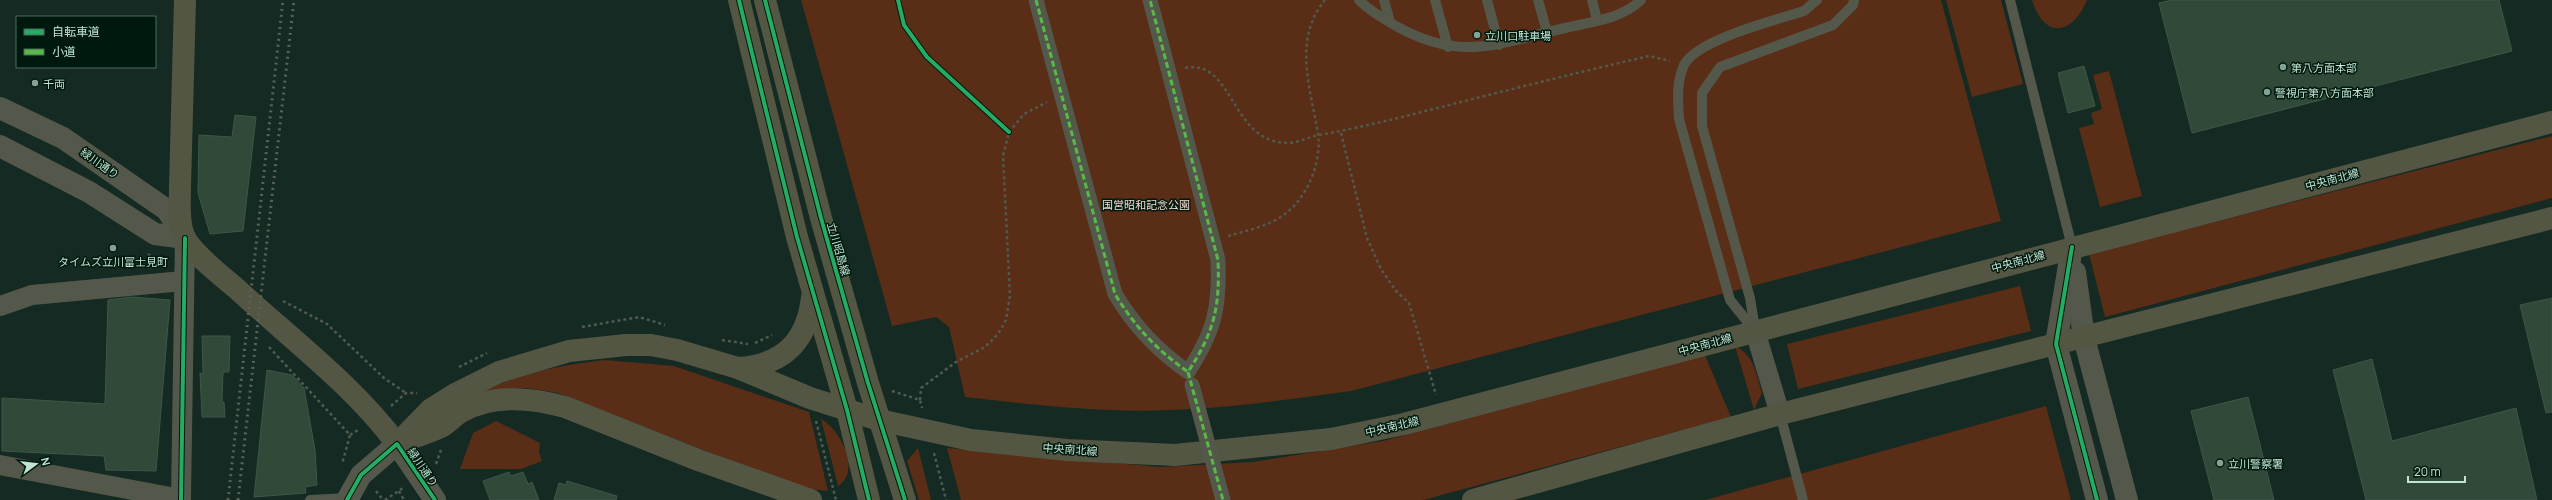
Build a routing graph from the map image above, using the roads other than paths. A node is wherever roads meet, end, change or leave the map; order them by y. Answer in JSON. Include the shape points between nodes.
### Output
{"nodes":[{"id":1,"x":185,"y":0,"type":"edge"},
{"id":2,"x":739,"y":0,"type":"edge"},
{"id":3,"x":764,"y":0,"type":"edge"},
{"id":4,"x":1036,"y":0,"type":"edge"},
{"id":5,"x":1150,"y":0,"type":"edge"},
{"id":6,"x":1359,"y":0,"type":"edge"},
{"id":7,"x":1384,"y":0,"type":"edge"},
{"id":8,"x":1435,"y":0,"type":"edge"},
{"id":9,"x":1487,"y":0,"type":"edge"},
{"id":10,"x":1538,"y":0,"type":"edge"},
{"id":11,"x":1592,"y":0,"type":"edge"},
{"id":12,"x":1641,"y":0,"type":"edge"},
{"id":13,"x":1817,"y":0,"type":"edge"},
{"id":14,"x":1854,"y":0,"type":"edge"},
{"id":15,"x":2010,"y":0,"type":"edge"},
{"id":16,"x":1597,"y":20,"type":"junction"},
{"id":17,"x":1390,"y":22,"type":"junction"},
{"id":18,"x":1547,"y":32,"type":"junction"},
{"id":19,"x":1499,"y":45,"type":"junction"},
{"id":20,"x":1448,"y":47,"type":"junction"},
{"id":21,"x":0,"y":108,"type":"edge"},
{"id":22,"x":2552,"y":122,"type":"edge"},
{"id":23,"x":0,"y":146,"type":"edge"},
{"id":24,"x":2552,"y":218,"type":"edge"},
{"id":25,"x":185,"y":238,"type":"junction"},
{"id":26,"x":2072,"y":247,"type":"junction"},
{"id":27,"x":183,"y":281,"type":"junction"},
{"id":28,"x":813,"y":293,"type":"junction"},
{"id":29,"x":0,"y":306,"type":"edge"},
{"id":30,"x":1755,"y":331,"type":"junction"},
{"id":31,"x":2084,"y":338,"type":"junction"},
{"id":32,"x":2056,"y":344,"type":"junction"},
{"id":33,"x":738,"y":368,"type":"junction"},
{"id":34,"x":1190,"y":378,"type":"junction"},
{"id":35,"x":847,"y":410,"type":"junction"},
{"id":36,"x":1780,"y":414,"type":"junction"},
{"id":37,"x":879,"y":420,"type":"junction"},
{"id":38,"x":397,"y":444,"type":"junction"},
{"id":39,"x":0,"y":465,"type":"edge"},
{"id":40,"x":181,"y":499,"type":"edge"},
{"id":41,"x":347,"y":499,"type":"edge"},
{"id":42,"x":310,"y":500,"type":"edge"},
{"id":43,"x":435,"y":500,"type":"edge"},
{"id":44,"x":811,"y":500,"type":"edge"},
{"id":45,"x":869,"y":500,"type":"edge"},
{"id":46,"x":905,"y":500,"type":"edge"},
{"id":47,"x":1223,"y":500,"type":"edge"},
{"id":48,"x":1473,"y":500,"type":"edge"},
{"id":49,"x":1803,"y":500,"type":"edge"},
{"id":50,"x":2097,"y":500,"type":"edge"},
{"id":51,"x":2127,"y":500,"type":"edge"}],
"edges":[{"from":1,"to":25,"type":"main road","via":[[180,214]]},
{"from":2,"to":28,"type":"main road"},
{"from":3,"to":37,"type":"main road","name":"立川昭島線","via":[[821,218]]},
{"from":4,"to":34,"type":"street","via":[[1115,294],[1142,335]]},
{"from":5,"to":34,"type":"street","via":[[1218,260],[1216,315],[1206,346]]},
{"from":6,"to":17,"type":"lane"},
{"from":7,"to":17,"type":"lane"},
{"from":8,"to":20,"type":"lane"},
{"from":9,"to":19,"type":"lane"},
{"from":10,"to":18,"type":"lane"},
{"from":11,"to":16,"type":"lane"},
{"from":12,"to":16,"type":"lane","via":[[1624,12]]},
{"from":13,"to":30,"type":"lane","via":[[1804,11],[1707,44],[1684,64],[1677,89],[1679,119],[1730,300]]},
{"from":14,"to":30,"type":"lane","via":[[1853,5],[1834,25],[1720,67],[1702,93],[1702,126],[1750,298]]},
{"from":15,"to":26,"type":"lane"},
{"from":16,"to":18,"type":"lane"},
{"from":17,"to":20,"type":"lane","via":[[1419,39]]},
{"from":18,"to":19,"type":"lane"},
{"from":19,"to":20,"type":"lane","via":[[1468,49]]},
{"from":21,"to":25,"type":"street","name":"緑川通り","via":[[63,138],[167,210]]},
{"from":22,"to":26,"type":"main road","name":"中央南北線"},
{"from":23,"to":25,"type":"street","via":[[89,192],[155,234]]},
{"from":24,"to":31,"type":"main road"},
{"from":25,"to":27,"type":"street"},
{"from":25,"to":38,"type":"main road","name":"緑川通り","via":[[343,383],[377,418]]},
{"from":26,"to":30,"type":"main road","name":"中央南北線"},
{"from":26,"to":31,"type":"street"},
{"from":26,"to":32,"type":"street"},
{"from":27,"to":29,"type":"street","via":[[32,295]]},
{"from":27,"to":40,"type":"street","via":[[184,395]]},
{"from":28,"to":33,"type":"main road","via":[[807,327],[791,348],[768,363]]},
{"from":28,"to":35,"type":"main road"},
{"from":30,"to":36,"type":"street"},
{"from":30,"to":37,"type":"main road","name":"中央南北線","via":[[1441,414],[1332,439],[1175,455],[1067,450],[971,440]]},
{"from":31,"to":32,"type":"main road"},
{"from":31,"to":51,"type":"street"},
{"from":32,"to":36,"type":"main road"},
{"from":32,"to":50,"type":"street"},
{"from":33,"to":35,"type":"main road","name":"中央南北線","via":[[810,398]]},
{"from":33,"to":38,"type":"main road","name":"中央南北線","via":[[677,350],[651,346],[626,345],[569,351],[520,364],[460,390],[431,409]]},
{"from":34,"to":47,"type":"street","bridge":true},
{"from":35,"to":37,"type":"main road","name":"中央南北線"},
{"from":35,"to":45,"type":"main road"},
{"from":36,"to":48,"type":"main road"},
{"from":36,"to":49,"type":"lane"},
{"from":37,"to":46,"type":"main road","name":"立川昭島線"},
{"from":38,"to":41,"type":"street","via":[[361,475]]},
{"from":38,"to":43,"type":"street","name":"緑川通り"},
{"from":38,"to":44,"type":"main road","via":[[441,427],[461,412],[477,406],[504,400],[545,401]]},
{"from":39,"to":40,"type":"street"},
{"from":41,"to":42,"type":"lane"}]}
